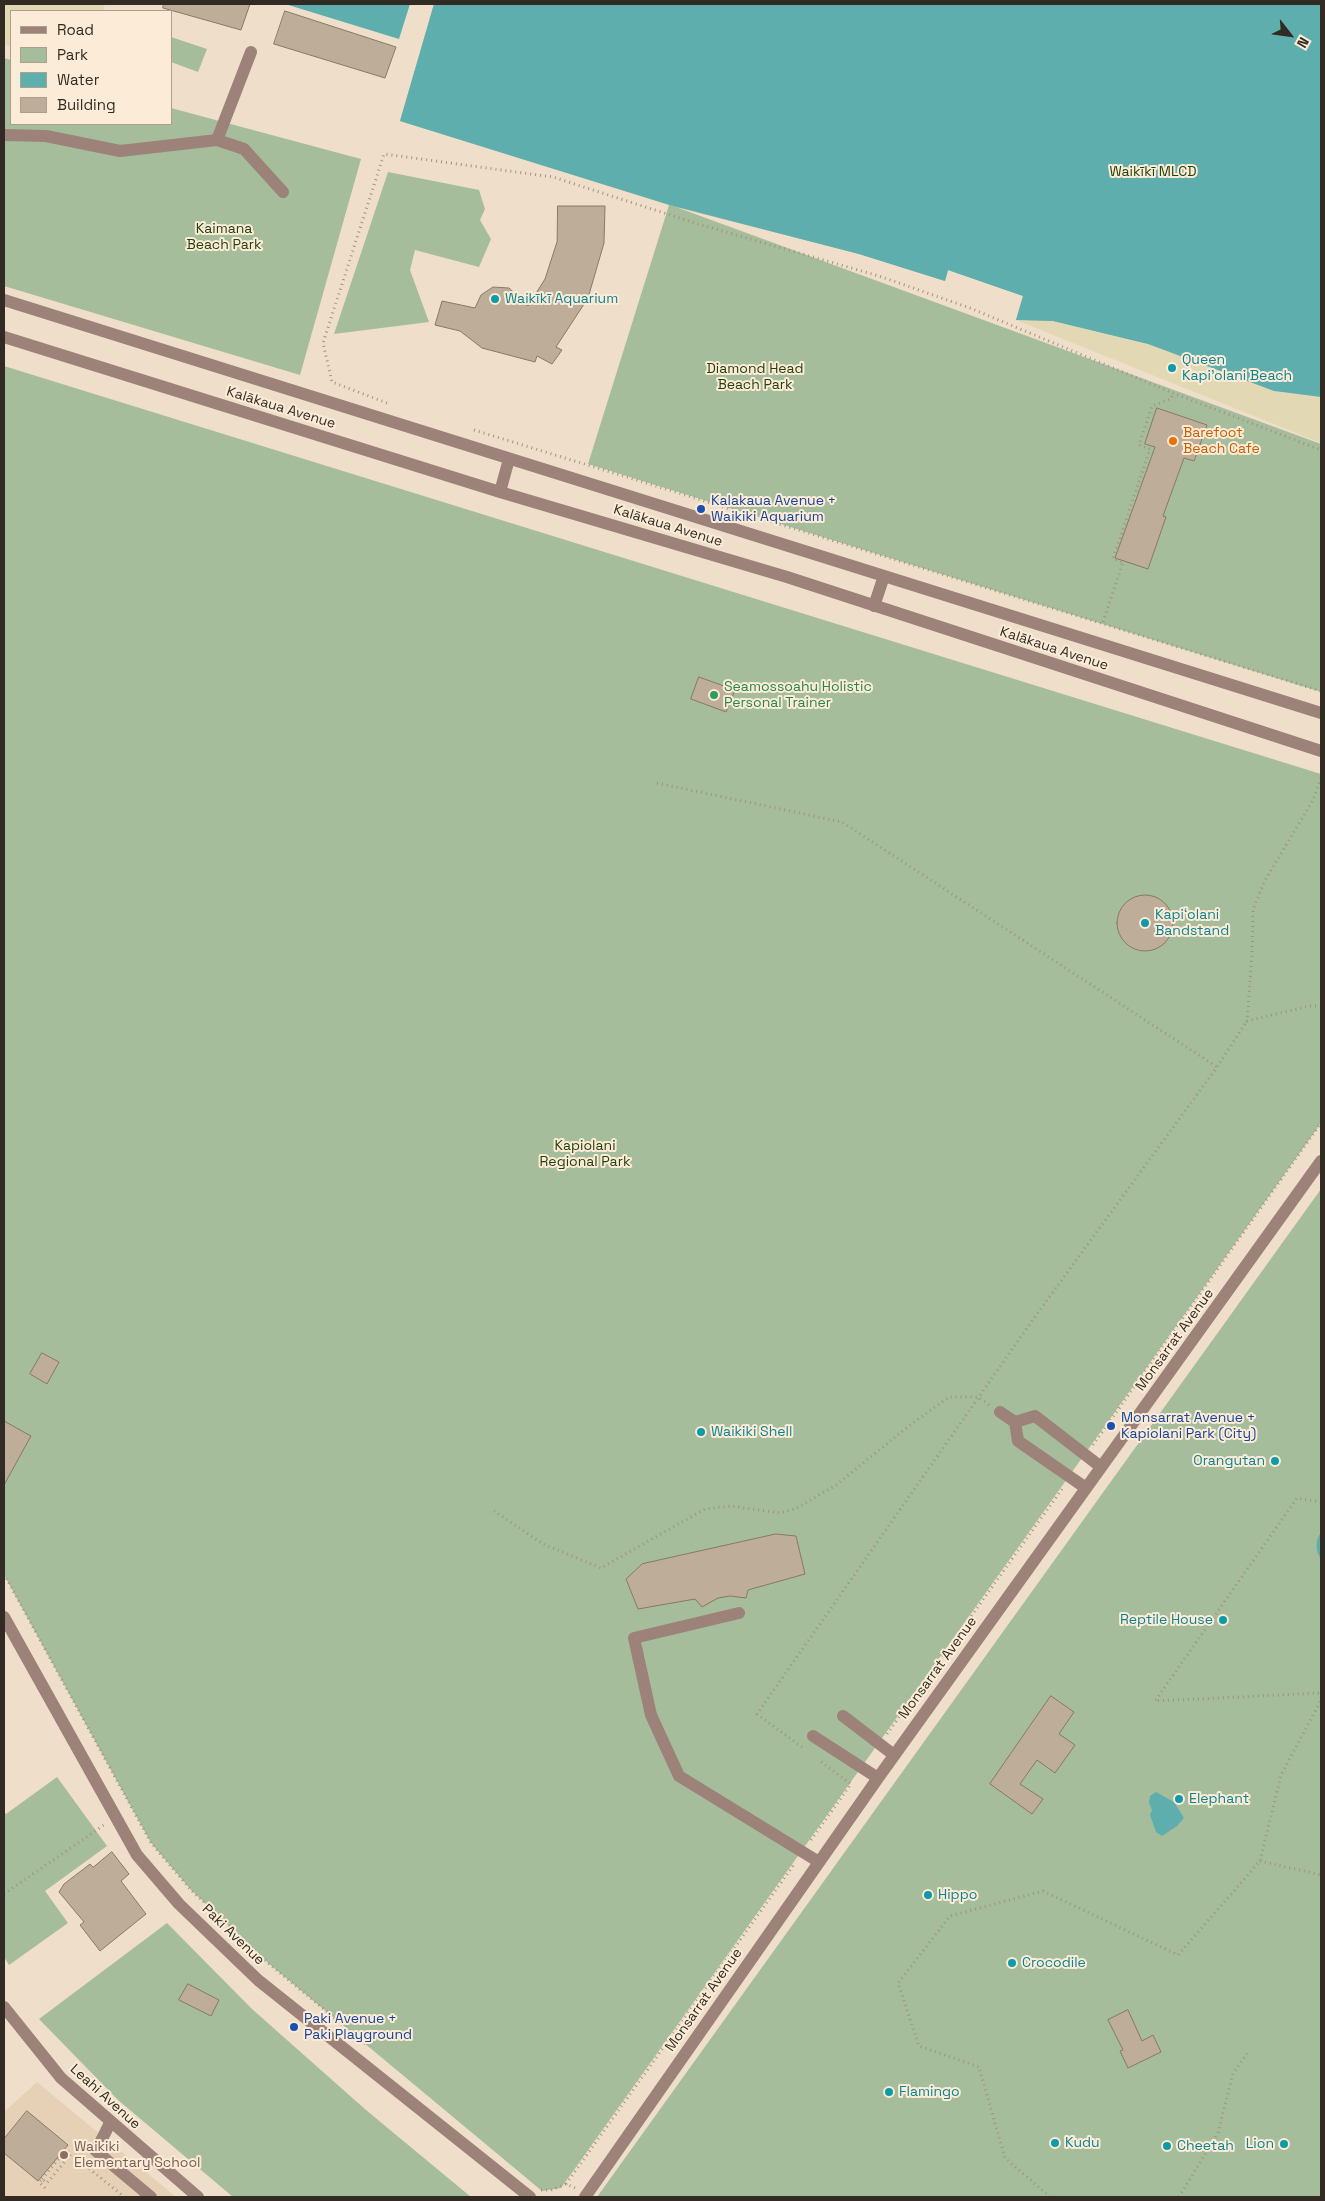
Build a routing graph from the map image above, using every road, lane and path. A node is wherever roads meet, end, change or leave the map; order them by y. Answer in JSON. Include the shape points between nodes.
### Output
{"nodes":[{"id":1,"x":251,"y":52,"type":"dead end"},
{"id":2,"x":4,"y":135,"type":"edge"},
{"id":3,"x":217,"y":140,"type":"junction"},
{"id":4,"x":283,"y":192,"type":"dead end"},
{"id":5,"x":4,"y":300,"type":"edge"},
{"id":6,"x":4,"y":337,"type":"edge"},
{"id":7,"x":1173,"y":393,"type":"junction"},
{"id":8,"x":396,"y":406,"type":"dead end"},
{"id":9,"x":468,"y":428,"type":"dead end"},
{"id":10,"x":1321,"y":450,"type":"edge"},
{"id":11,"x":509,"y":459,"type":"junction"},
{"id":12,"x":500,"y":492,"type":"junction"},
{"id":13,"x":884,"y":576,"type":"junction"},
{"id":14,"x":874,"y":606,"type":"junction"},
{"id":15,"x":1103,"y":622,"type":"junction"},
{"id":16,"x":1321,"y":691,"type":"edge"},
{"id":17,"x":1321,"y":713,"type":"edge"},
{"id":18,"x":1321,"y":751,"type":"edge"},
{"id":19,"x":1321,"y":778,"type":"edge"},
{"id":20,"x":656,"y":783,"type":"dead end"},
{"id":21,"x":1321,"y":1006,"type":"edge"},
{"id":22,"x":1247,"y":1020,"type":"junction"},
{"id":23,"x":1216,"y":1067,"type":"junction"},
{"id":24,"x":1321,"y":1123,"type":"edge"},
{"id":25,"x":1321,"y":1161,"type":"edge"},
{"id":26,"x":978,"y":1397,"type":"junction"},
{"id":27,"x":1000,"y":1412,"type":"dead end"},
{"id":28,"x":1015,"y":1422,"type":"junction"},
{"id":29,"x":1086,"y":1455,"type":"junction"},
{"id":30,"x":1101,"y":1467,"type":"junction"},
{"id":31,"x":1070,"y":1477,"type":"junction"},
{"id":32,"x":1086,"y":1488,"type":"junction"},
{"id":33,"x":1321,"y":1502,"type":"edge"},
{"id":34,"x":494,"y":1511,"type":"dead end"},
{"id":35,"x":4,"y":1574,"type":"edge"},
{"id":36,"x":739,"y":1613,"type":"dead end"},
{"id":37,"x":4,"y":1617,"type":"edge"},
{"id":38,"x":1321,"y":1694,"type":"edge"},
{"id":39,"x":1321,"y":1700,"type":"edge"},
{"id":40,"x":842,"y":1716,"type":"dead end"},
{"id":41,"x":813,"y":1736,"type":"dead end"},
{"id":42,"x":879,"y":1744,"type":"junction"},
{"id":43,"x":804,"y":1749,"type":"dead end"},
{"id":44,"x":812,"y":1754,"type":"dead end"},
{"id":45,"x":894,"y":1755,"type":"junction"},
{"id":46,"x":878,"y":1778,"type":"junction"},
{"id":47,"x":116,"y":1817,"type":"junction"},
{"id":48,"x":803,"y":1852,"type":"junction"},
{"id":49,"x":819,"y":1862,"type":"junction"},
{"id":50,"x":1260,"y":1862,"type":"junction"},
{"id":51,"x":1321,"y":1875,"type":"edge"},
{"id":52,"x":4,"y":1894,"type":"edge"},
{"id":53,"x":4,"y":2007,"type":"edge"},
{"id":54,"x":374,"y":2051,"type":"dead end"},
{"id":55,"x":1249,"y":2051,"type":"dead end"},
{"id":56,"x":110,"y":2123,"type":"junction"},
{"id":57,"x":72,"y":2154,"type":"junction"},
{"id":58,"x":42,"y":2179,"type":"junction"},
{"id":59,"x":533,"y":2184,"type":"dead end"},
{"id":60,"x":566,"y":2184,"type":"junction"},
{"id":61,"x":571,"y":2185,"type":"dead end"},
{"id":62,"x":45,"y":2188,"type":"dead end"},
{"id":63,"x":125,"y":2197,"type":"edge"},
{"id":64,"x":152,"y":2197,"type":"edge"},
{"id":65,"x":198,"y":2197,"type":"edge"},
{"id":66,"x":530,"y":2197,"type":"edge"},
{"id":67,"x":584,"y":2197,"type":"edge"},
{"id":68,"x":1050,"y":2197,"type":"edge"},
{"id":69,"x":1179,"y":2197,"type":"edge"}],
"edges":[{"from":1,"to":3,"type":"street"},
{"from":2,"to":3,"type":"street","via":[[46,136],[120,151]]},
{"from":3,"to":4,"type":"street","via":[[244,149]]},
{"from":5,"to":11,"type":"street","name":"Kalākaua Avenue"},
{"from":6,"to":12,"type":"street","name":"Kalākaua Avenue"},
{"from":7,"to":8,"type":"path","via":[[970,308],[879,276],[698,224],[553,177],[384,154],[323,343],[332,382]]},
{"from":7,"to":10,"type":"path"},
{"from":7,"to":15,"type":"path","via":[[1171,399],[1152,406],[1139,446],[1150,449],[1113,559],[1123,562]]},
{"from":9,"to":15,"type":"path"},
{"from":11,"to":12,"type":"street"},
{"from":11,"to":13,"type":"street","name":"Kalākaua Avenue"},
{"from":12,"to":14,"type":"street","name":"Kalākaua Avenue"},
{"from":13,"to":14,"type":"street"},
{"from":13,"to":17,"type":"street","name":"Kalākaua Avenue"},
{"from":14,"to":18,"type":"street","name":"Kalākaua Avenue"},
{"from":15,"to":16,"type":"path"},
{"from":19,"to":22,"type":"path","via":[[1313,800],[1264,882],[1253,910]]},
{"from":20,"to":23,"type":"path","via":[[842,822]]},
{"from":21,"to":22,"type":"path"},
{"from":22,"to":23,"type":"path"},
{"from":23,"to":26,"type":"path"},
{"from":24,"to":29,"type":"path"},
{"from":25,"to":30,"type":"street","name":"Monsarrat Avenue"},
{"from":26,"to":34,"type":"path","via":[[949,1397],[836,1485],[795,1510],[780,1512],[731,1506],[705,1509],[601,1568],[543,1544]]},
{"from":26,"to":43,"type":"path","via":[[757,1714]]},
{"from":27,"to":28,"type":"street"},
{"from":28,"to":29,"type":"street","via":[[1035,1416]]},
{"from":28,"to":31,"type":"street","via":[[1018,1441]]},
{"from":29,"to":30,"type":"street"},
{"from":30,"to":32,"type":"street","name":"Monsarrat Avenue"},
{"from":31,"to":32,"type":"street"},
{"from":31,"to":42,"type":"path"},
{"from":32,"to":45,"type":"street","name":"Monsarrat Avenue"},
{"from":33,"to":38,"type":"path","via":[[1298,1498],[1155,1701]]},
{"from":35,"to":54,"type":"path","via":[[151,1843],[191,1890],[268,1963]]},
{"from":36,"to":48,"type":"street","via":[[634,1638],[651,1715],[679,1776]]},
{"from":37,"to":47,"type":"street","name":"Paki Avenue"},
{"from":39,"to":50,"type":"path","via":[[1281,1775]]},
{"from":40,"to":42,"type":"street"},
{"from":41,"to":46,"type":"street"},
{"from":42,"to":45,"type":"street"},
{"from":44,"to":48,"type":"path","via":[[851,1784]]},
{"from":45,"to":46,"type":"street","name":"Monsarrat Avenue"},
{"from":46,"to":49,"type":"street","name":"Monsarrat Avenue"},
{"from":47,"to":52,"type":"path"},
{"from":47,"to":66,"type":"street","name":"Paki Avenue","via":[[138,1855],[179,1904],[258,1980]]},
{"from":48,"to":49,"type":"street"},
{"from":48,"to":60,"type":"path"},
{"from":49,"to":67,"type":"street","name":"Monsarrat Avenue"},
{"from":50,"to":51,"type":"path"},
{"from":50,"to":68,"type":"path","via":[[1178,1955],[1043,1891],[950,1916],[898,1982],[919,2046],[979,2067],[1005,2158]]},
{"from":53,"to":56,"type":"street","name":"Leahi Avenue","via":[[61,2078]]},
{"from":55,"to":69,"type":"path","via":[[1233,2072],[1218,2133]]},
{"from":56,"to":64,"type":"street","via":[[96,2151]]},
{"from":56,"to":65,"type":"street","name":"Leahi Avenue"},
{"from":57,"to":58,"type":"path","via":[[47,2183]]},
{"from":57,"to":58,"type":"path","via":[[66,2150]]},
{"from":57,"to":63,"type":"path"},
{"from":58,"to":62,"type":"path","via":[[39,2182]]},
{"from":59,"to":60,"type":"path","via":[[541,2190]]},
{"from":60,"to":61,"type":"path"}]}
